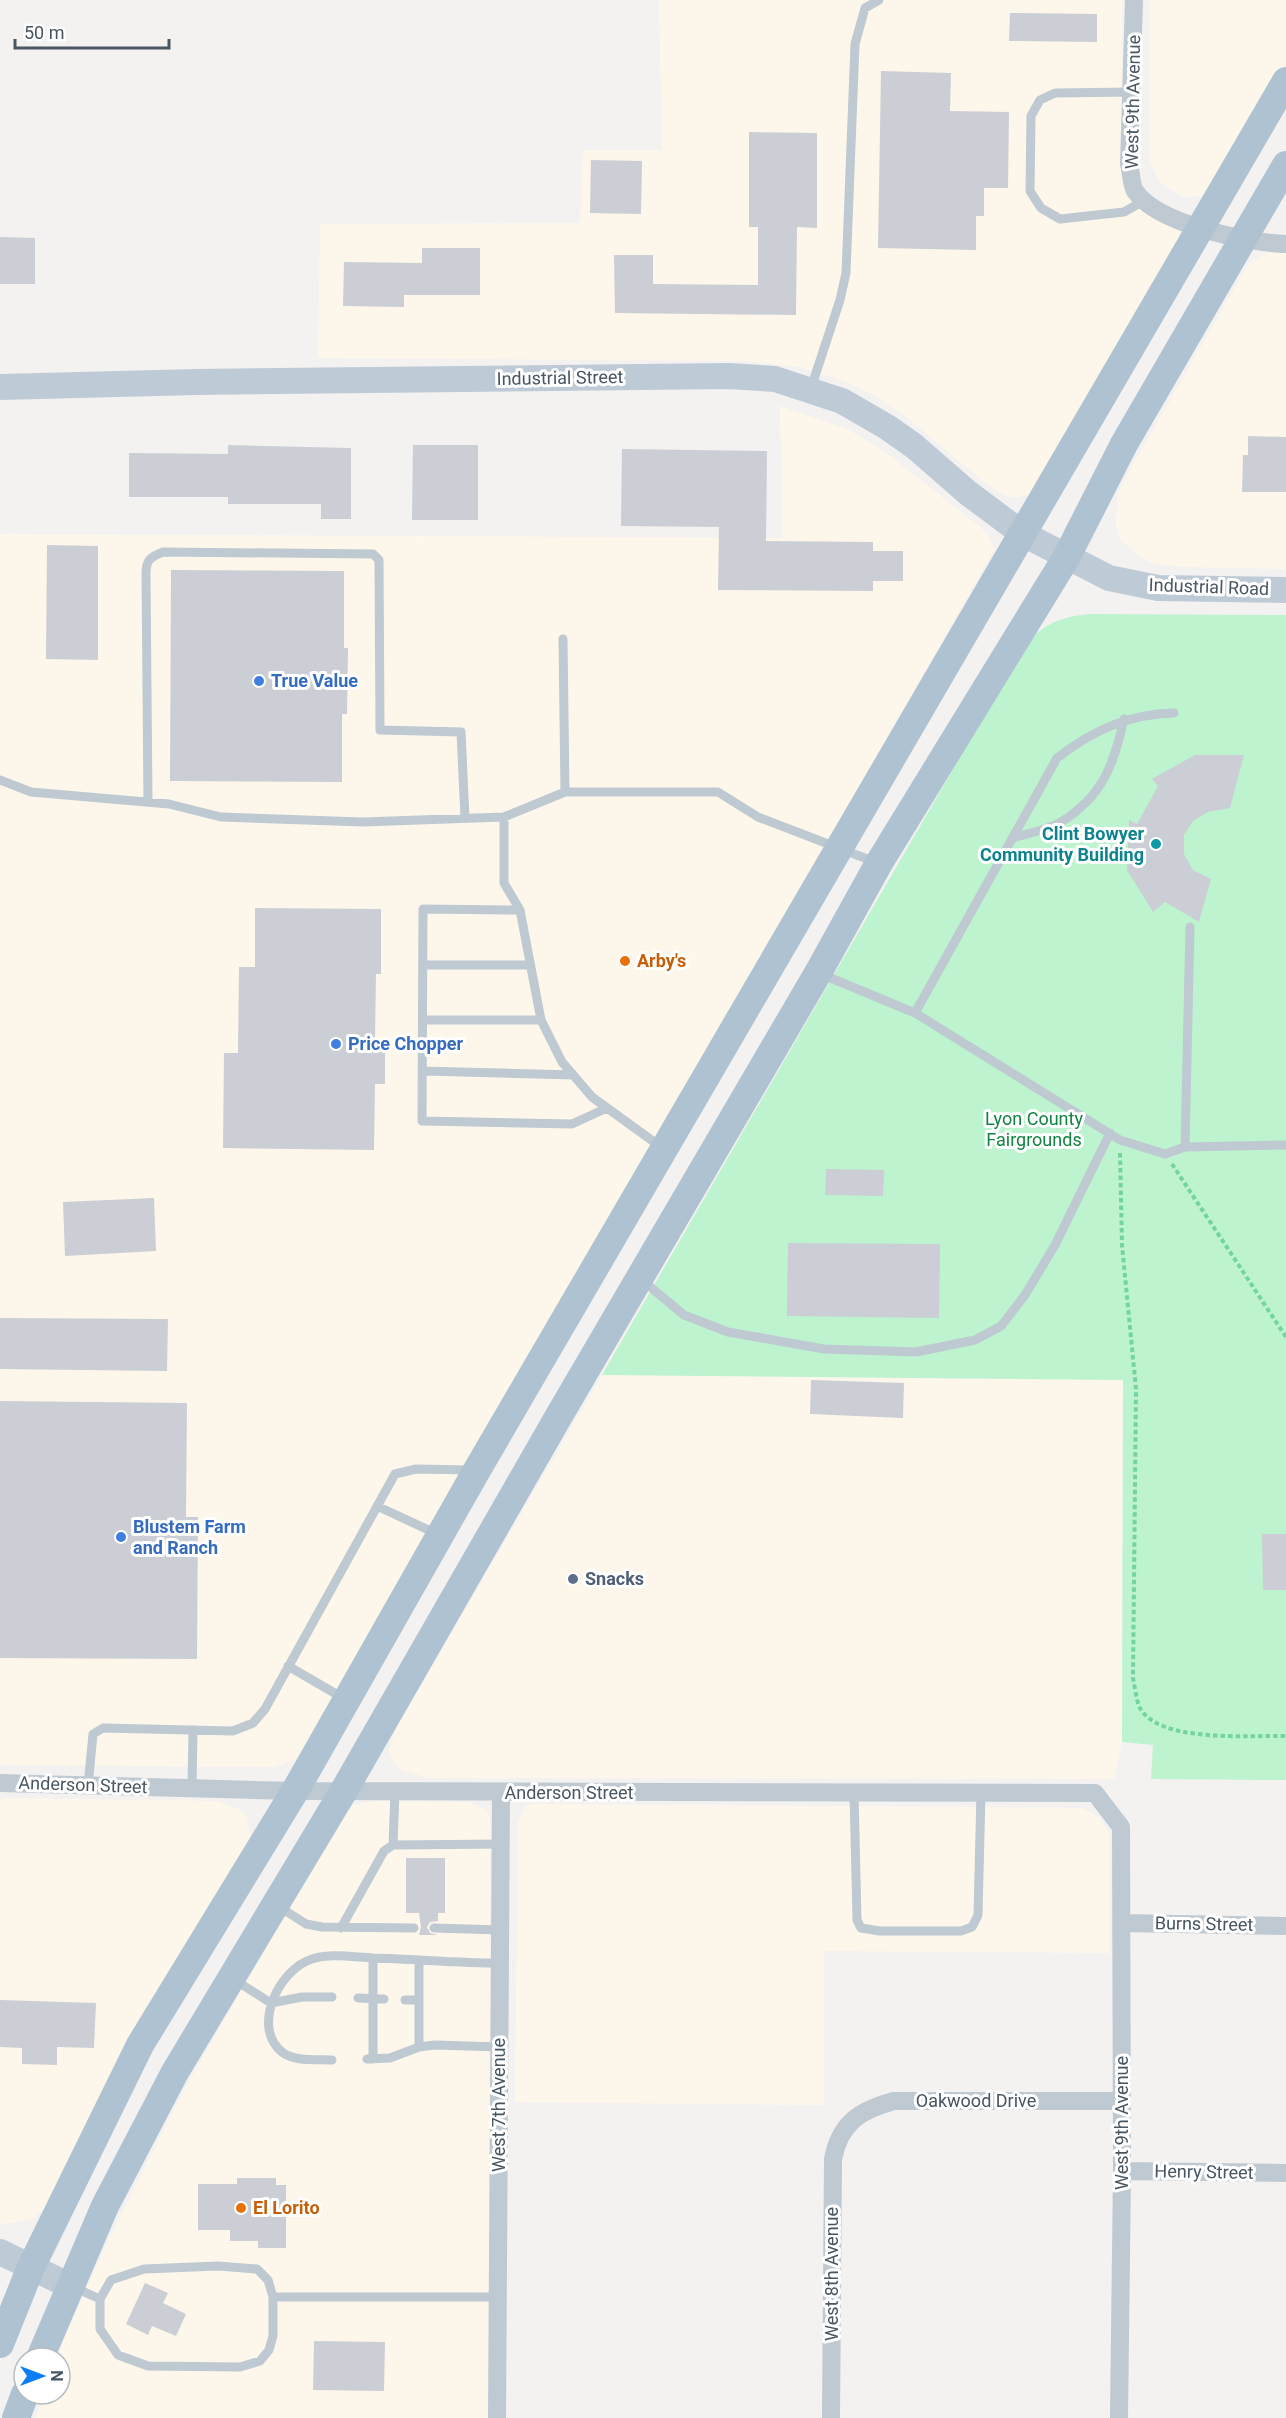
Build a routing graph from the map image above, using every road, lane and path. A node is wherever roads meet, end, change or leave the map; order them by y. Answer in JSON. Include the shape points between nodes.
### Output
{"nodes":[{"id":1,"x":879,"y":0,"type":"edge"},
{"id":2,"x":1133,"y":0,"type":"edge"},
{"id":3,"x":1286,"y":81,"type":"edge"},
{"id":4,"x":1132,"y":92,"type":"junction"},
{"id":5,"x":1286,"y":165,"type":"edge"},
{"id":6,"x":1145,"y":200,"type":"junction"},
{"id":7,"x":1199,"y":230,"type":"junction"},
{"id":8,"x":1244,"y":237,"type":"junction"},
{"id":9,"x":1286,"y":244,"type":"edge"},
{"id":10,"x":0,"y":387,"type":"edge"},
{"id":11,"x":811,"y":389,"type":"junction"},
{"id":12,"x":1023,"y":534,"type":"junction"},
{"id":13,"x":1066,"y":558,"type":"junction"},
{"id":14,"x":1286,"y":590,"type":"edge"},
{"id":15,"x":563,"y":639,"type":"dead end"},
{"id":16,"x":1174,"y":713,"type":"dead end"},
{"id":17,"x":1124,"y":719,"type":"junction"},
{"id":18,"x":0,"y":780,"type":"edge"},
{"id":19,"x":566,"y":792,"type":"junction"},
{"id":20,"x":148,"y":802,"type":"junction"},
{"id":21,"x":465,"y":818,"type":"junction"},
{"id":22,"x":504,"y":818,"type":"junction"},
{"id":23,"x":1013,"y":838,"type":"junction"},
{"id":24,"x":839,"y":850,"type":"junction"},
{"id":25,"x":879,"y":863,"type":"junction"},
{"id":26,"x":520,"y":910,"type":"junction"},
{"id":27,"x":1190,"y":927,"type":"dead end"},
{"id":28,"x":423,"y":965,"type":"junction"},
{"id":29,"x":529,"y":965,"type":"junction"},
{"id":30,"x":818,"y":973,"type":"junction"},
{"id":31,"x":915,"y":1012,"type":"junction"},
{"id":32,"x":423,"y":1020,"type":"junction"},
{"id":33,"x":542,"y":1020,"type":"junction"},
{"id":34,"x":422,"y":1071,"type":"junction"},
{"id":35,"x":573,"y":1075,"type":"junction"},
{"id":36,"x":607,"y":1108,"type":"junction"},
{"id":37,"x":1110,"y":1133,"type":"junction"},
{"id":38,"x":1120,"y":1140,"type":"junction"},
{"id":39,"x":1286,"y":1145,"type":"edge"},
{"id":40,"x":1185,"y":1147,"type":"junction"},
{"id":41,"x":664,"y":1149,"type":"junction"},
{"id":42,"x":1165,"y":1154,"type":"junction"},
{"id":43,"x":640,"y":1279,"type":"junction"},
{"id":44,"x":1286,"y":1337,"type":"edge"},
{"id":45,"x":477,"y":1470,"type":"junction"},
{"id":46,"x":377,"y":1506,"type":"junction"},
{"id":47,"x":440,"y":1535,"type":"junction"},
{"id":48,"x":288,"y":1666,"type":"junction"},
{"id":49,"x":346,"y":1700,"type":"junction"},
{"id":50,"x":193,"y":1730,"type":"junction"},
{"id":51,"x":1286,"y":1736,"type":"edge"},
{"id":52,"x":0,"y":1783,"type":"edge"},
{"id":53,"x":88,"y":1786,"type":"junction"},
{"id":54,"x":192,"y":1789,"type":"junction"},
{"id":55,"x":295,"y":1791,"type":"junction"},
{"id":56,"x":343,"y":1792,"type":"junction"},
{"id":57,"x":395,"y":1792,"type":"junction"},
{"id":58,"x":501,"y":1793,"type":"junction"},
{"id":59,"x":854,"y":1793,"type":"junction"},
{"id":60,"x":981,"y":1793,"type":"junction"},
{"id":61,"x":1121,"y":1827,"type":"joint"},
{"id":62,"x":501,"y":1844,"type":"junction"},
{"id":63,"x":393,"y":1845,"type":"junction"},
{"id":64,"x":275,"y":1904,"type":"junction"},
{"id":65,"x":1123,"y":1923,"type":"junction"},
{"id":66,"x":1286,"y":1926,"type":"edge"},
{"id":67,"x":341,"y":1928,"type":"junction"},
{"id":68,"x":414,"y":1928,"type":"dead end"},
{"id":69,"x":434,"y":1928,"type":"dead end"},
{"id":70,"x":500,"y":1930,"type":"junction"},
{"id":71,"x":373,"y":1958,"type":"junction"},
{"id":72,"x":419,"y":1960,"type":"junction"},
{"id":73,"x":500,"y":1963,"type":"junction"},
{"id":74,"x":231,"y":1978,"type":"junction"},
{"id":75,"x":332,"y":1997,"type":"dead end"},
{"id":76,"x":358,"y":1998,"type":"dead end"},
{"id":77,"x":373,"y":1999,"type":"junction"},
{"id":78,"x":384,"y":1999,"type":"dead end"},
{"id":79,"x":405,"y":2000,"type":"dead end"},
{"id":80,"x":419,"y":2000,"type":"junction"},
{"id":81,"x":271,"y":2003,"type":"junction"},
{"id":82,"x":418,"y":2047,"type":"junction"},
{"id":83,"x":500,"y":2047,"type":"junction"},
{"id":84,"x":332,"y":2060,"type":"dead end"},
{"id":85,"x":1122,"y":2101,"type":"junction"},
{"id":86,"x":842,"y":2132,"type":"joint"},
{"id":87,"x":1122,"y":2171,"type":"junction"},
{"id":88,"x":1286,"y":2173,"type":"edge"},
{"id":89,"x":0,"y":2252,"type":"edge"},
{"id":90,"x":31,"y":2267,"type":"junction"},
{"id":91,"x":70,"y":2286,"type":"junction"},
{"id":92,"x":273,"y":2297,"type":"junction"},
{"id":93,"x":498,"y":2297,"type":"junction"},
{"id":94,"x":100,"y":2299,"type":"junction"},
{"id":95,"x":0,"y":2344,"type":"edge"},
{"id":96,"x":45,"y":2346,"type":"edge"},
{"id":97,"x":497,"y":2418,"type":"edge"},
{"id":98,"x":831,"y":2418,"type":"edge"},
{"id":99,"x":1119,"y":2418,"type":"edge"}],
"edges":[{"from":1,"to":11,"type":"lane","via":[[865,9],[855,44],[846,273]]},
{"from":2,"to":4,"type":"street","name":"West 9th Avenue"},
{"from":3,"to":7,"type":"main road"},
{"from":4,"to":6,"type":"street","name":"West 9th Avenue","via":[[1130,164],[1134,190]]},
{"from":4,"to":6,"type":"lane","via":[[1055,93],[1040,100],[1031,116],[1030,191],[1041,208],[1060,219],[1124,212]]},
{"from":5,"to":8,"type":"main road"},
{"from":6,"to":7,"type":"street"},
{"from":7,"to":8,"type":"street"},
{"from":7,"to":12,"type":"main road"},
{"from":8,"to":9,"type":"street"},
{"from":8,"to":13,"type":"main road","via":[[1124,444]]},
{"from":10,"to":11,"type":"street","name":"Industrial Street","via":[[729,376],[775,379]]},
{"from":11,"to":12,"type":"street","name":"Industrial Street","via":[[842,401],[887,427]]},
{"from":12,"to":13,"type":"street","name":"Industrial Street"},
{"from":12,"to":24,"type":"main road"},
{"from":13,"to":14,"type":"street","name":"Industrial Road","via":[[1109,578],[1158,588]]},
{"from":13,"to":25,"type":"main road"},
{"from":15,"to":19,"type":"lane"},
{"from":16,"to":17,"type":"lane"},
{"from":17,"to":23,"type":"lane","via":[[1082,738],[1057,758]]},
{"from":17,"to":23,"type":"lane","via":[[1114,761],[1089,801],[1060,823]]},
{"from":18,"to":20,"type":"lane","via":[[31,792]]},
{"from":19,"to":22,"type":"lane"},
{"from":19,"to":24,"type":"lane","via":[[718,792],[758,817]]},
{"from":20,"to":21,"type":"lane","via":[[222,817],[363,822]]},
{"from":20,"to":21,"type":"lane","via":[[146,563],[152,556],[163,552],[373,554],[379,560],[380,730],[461,732]]},
{"from":21,"to":22,"type":"lane"},
{"from":22,"to":26,"type":"lane","via":[[504,883]]},
{"from":23,"to":31,"type":"lane"},
{"from":24,"to":25,"type":"lane"},
{"from":24,"to":41,"type":"main road"},
{"from":25,"to":30,"type":"main road"},
{"from":26,"to":28,"type":"lane","via":[[423,909]]},
{"from":26,"to":29,"type":"lane"},
{"from":27,"to":40,"type":"lane"},
{"from":28,"to":29,"type":"lane"},
{"from":28,"to":32,"type":"lane"},
{"from":29,"to":33,"type":"lane"},
{"from":30,"to":31,"type":"lane"},
{"from":30,"to":43,"type":"main road"},
{"from":31,"to":37,"type":"lane"},
{"from":32,"to":33,"type":"lane"},
{"from":32,"to":34,"type":"lane"},
{"from":33,"to":35,"type":"lane","via":[[562,1062]]},
{"from":34,"to":35,"type":"lane"},
{"from":34,"to":36,"type":"lane","via":[[422,1120],[572,1124]]},
{"from":35,"to":36,"type":"lane"},
{"from":36,"to":41,"type":"lane"},
{"from":37,"to":38,"type":"lane"},
{"from":37,"to":43,"type":"lane","via":[[1055,1245],[1025,1294],[1001,1326],[975,1340],[916,1352],[824,1348],[728,1332],[684,1315]]},
{"from":38,"to":42,"type":"lane"},
{"from":38,"to":51,"type":"path","via":[[1122,1245],[1136,1389],[1133,1678],[1139,1707],[1161,1727],[1180,1732]]},
{"from":39,"to":40,"type":"lane"},
{"from":40,"to":42,"type":"lane"},
{"from":41,"to":45,"type":"main road"},
{"from":42,"to":44,"type":"path"},
{"from":43,"to":56,"type":"main road"},
{"from":45,"to":46,"type":"lane","via":[[417,1469],[394,1474]]},
{"from":45,"to":47,"type":"main road"},
{"from":46,"to":47,"type":"lane"},
{"from":46,"to":48,"type":"lane"},
{"from":47,"to":49,"type":"main road"},
{"from":48,"to":49,"type":"lane"},
{"from":48,"to":50,"type":"lane","via":[[253,1724],[233,1731]]},
{"from":49,"to":55,"type":"main road"},
{"from":50,"to":53,"type":"lane","via":[[103,1728],[93,1734]]},
{"from":50,"to":54,"type":"lane"},
{"from":52,"to":53,"type":"street","name":"Anderson Street"},
{"from":53,"to":54,"type":"street","name":"Anderson Street"},
{"from":54,"to":55,"type":"street","name":"Anderson Street"},
{"from":55,"to":56,"type":"street","name":"Anderson Street"},
{"from":55,"to":90,"type":"main road","via":[[140,2045]]},
{"from":56,"to":57,"type":"street","name":"Anderson Street"},
{"from":56,"to":64,"type":"main road"},
{"from":57,"to":58,"type":"street","name":"Anderson Street"},
{"from":57,"to":63,"type":"lane"},
{"from":58,"to":59,"type":"street","name":"Anderson Street"},
{"from":58,"to":62,"type":"street","name":"West 7th Avenue"},
{"from":59,"to":60,"type":"street","name":"Anderson Street"},
{"from":59,"to":60,"type":"lane","via":[[857,1920],[861,1928],[961,1931],[972,1927],[978,1915]]},
{"from":60,"to":61,"type":"street","name":"Anderson Street","via":[[1095,1793]]},
{"from":61,"to":65,"type":"street","name":"West 9th Avenue"},
{"from":62,"to":63,"type":"lane"},
{"from":62,"to":70,"type":"street","name":"West 7th Avenue"},
{"from":63,"to":67,"type":"lane","via":[[384,1851]]},
{"from":64,"to":67,"type":"lane","via":[[306,1924]]},
{"from":64,"to":74,"type":"main road"},
{"from":65,"to":66,"type":"street","name":"Burns Street"},
{"from":65,"to":85,"type":"street","name":"West 9th Avenue"},
{"from":67,"to":68,"type":"lane"},
{"from":69,"to":70,"type":"lane"},
{"from":70,"to":73,"type":"street","name":"West 7th Avenue"},
{"from":71,"to":72,"type":"lane"},
{"from":71,"to":77,"type":"lane"},
{"from":71,"to":81,"type":"lane","via":[[311,1959],[292,1971]]},
{"from":72,"to":73,"type":"lane"},
{"from":72,"to":80,"type":"lane"},
{"from":73,"to":83,"type":"street","name":"West 7th Avenue"},
{"from":74,"to":81,"type":"lane"},
{"from":74,"to":91,"type":"main road","via":[[175,2072],[105,2206]]},
{"from":75,"to":81,"type":"lane"},
{"from":76,"to":77,"type":"lane"},
{"from":77,"to":78,"type":"lane"},
{"from":77,"to":82,"type":"lane","via":[[370,2059],[390,2058]]},
{"from":79,"to":80,"type":"lane"},
{"from":80,"to":82,"type":"lane"},
{"from":81,"to":84,"type":"lane","via":[[270,2034],[283,2053],[303,2059]]},
{"from":82,"to":83,"type":"lane"},
{"from":83,"to":93,"type":"street","name":"West 7th Avenue"},
{"from":85,"to":86,"type":"street","name":"Oakwood Drive","via":[[894,2101],[857,2115]]},
{"from":85,"to":87,"type":"street","name":"West 9th Avenue"},
{"from":86,"to":98,"type":"street","name":"West 8th Avenue","via":[[833,2159]]},
{"from":87,"to":88,"type":"street","name":"Henry Street"},
{"from":87,"to":99,"type":"street","name":"West 9th Avenue"},
{"from":89,"to":90,"type":"street"},
{"from":90,"to":91,"type":"street"},
{"from":90,"to":95,"type":"main road"},
{"from":91,"to":94,"type":"lane"},
{"from":91,"to":96,"type":"main road"},
{"from":92,"to":93,"type":"lane"},
{"from":92,"to":94,"type":"lane","via":[[268,2280],[256,2269],[218,2266],[144,2269],[111,2280]]},
{"from":92,"to":94,"type":"lane","via":[[273,2336],[268,2350],[260,2361],[240,2367],[148,2366],[118,2355],[100,2329]]},
{"from":93,"to":97,"type":"street","name":"West 7th Avenue"}]}
